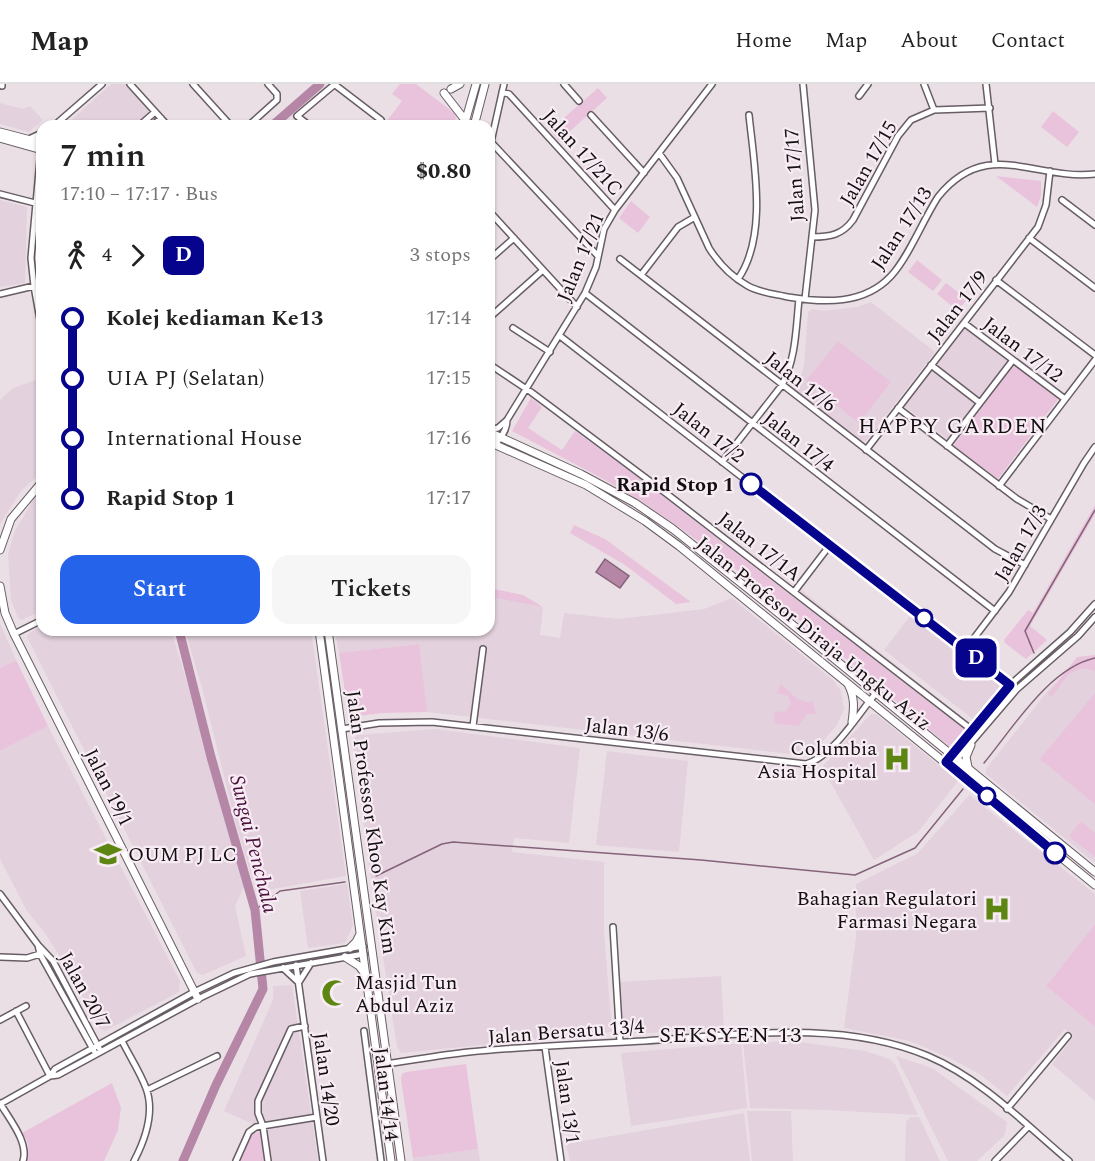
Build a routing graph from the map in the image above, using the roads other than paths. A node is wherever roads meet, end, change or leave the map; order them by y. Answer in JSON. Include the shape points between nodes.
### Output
{"nodes":[{"id":1,"x":102,"y":84,"type":"edge"},
{"id":2,"x":130,"y":84,"type":"edge"},
{"id":3,"x":193,"y":84,"type":"edge"},
{"id":4,"x":268,"y":84,"type":"edge"},
{"id":5,"x":334,"y":84,"type":"edge"},
{"id":6,"x":460,"y":84,"type":"edge"},
{"id":7,"x":476,"y":84,"type":"edge"},
{"id":8,"x":485,"y":84,"type":"edge"},
{"id":9,"x":504,"y":84,"type":"edge"},
{"id":10,"x":564,"y":84,"type":"edge"},
{"id":11,"x":712,"y":84,"type":"edge"},
{"id":12,"x":803,"y":84,"type":"edge"},
{"id":13,"x":868,"y":84,"type":"edge"},
{"id":14,"x":924,"y":84,"type":"edge"},
{"id":15,"x":986,"y":84,"type":"edge"},
{"id":16,"x":502,"y":92,"type":"junction"},
{"id":17,"x":859,"y":96,"type":"dead end"},
{"id":18,"x":579,"y":101,"type":"dead end"},
{"id":19,"x":990,"y":108,"type":"junction"},
{"id":20,"x":934,"y":110,"type":"junction"},
{"id":21,"x":155,"y":112,"type":"junction"},
{"id":22,"x":591,"y":115,"type":"dead end"},
{"id":23,"x":749,"y":115,"type":"dead end"},
{"id":24,"x":161,"y":118,"type":"joint"},
{"id":25,"x":61,"y":120,"type":"edge"},
{"id":26,"x":146,"y":120,"type":"edge"},
{"id":27,"x":159,"y":120,"type":"edge"},
{"id":28,"x":226,"y":120,"type":"edge"},
{"id":29,"x":254,"y":120,"type":"edge"},
{"id":30,"x":302,"y":120,"type":"edge"},
{"id":31,"x":381,"y":120,"type":"dead end"},
{"id":32,"x":463,"y":120,"type":"edge"},
{"id":33,"x":466,"y":120,"type":"edge"},
{"id":34,"x":476,"y":120,"type":"edge"},
{"id":35,"x":495,"y":124,"type":"edge"},
{"id":36,"x":0,"y":132,"type":"edge"},
{"id":37,"x":36,"y":136,"type":"edge"},
{"id":38,"x":0,"y":138,"type":"edge"},
{"id":39,"x":28,"y":139,"type":"junction"},
{"id":40,"x":36,"y":144,"type":"edge"},
{"id":41,"x":36,"y":146,"type":"edge"},
{"id":42,"x":495,"y":146,"type":"edge"},
{"id":43,"x":659,"y":153,"type":"junction"},
{"id":44,"x":995,"y":164,"type":"junction"},
{"id":45,"x":1050,"y":171,"type":"junction"},
{"id":46,"x":644,"y":173,"type":"junction"},
{"id":47,"x":1095,"y":174,"type":"edge"},
{"id":48,"x":0,"y":194,"type":"edge"},
{"id":49,"x":36,"y":196,"type":"edge"},
{"id":50,"x":1062,"y":200,"type":"dead end"},
{"id":51,"x":35,"y":203,"type":"junction"},
{"id":52,"x":615,"y":210,"type":"junction"},
{"id":53,"x":495,"y":217,"type":"edge"},
{"id":54,"x":695,"y":217,"type":"junction"},
{"id":55,"x":1095,"y":225,"type":"edge"},
{"id":56,"x":812,"y":237,"type":"junction"},
{"id":57,"x":514,"y":238,"type":"junction"},
{"id":58,"x":1029,"y":238,"type":"junction"},
{"id":59,"x":495,"y":255,"type":"edge"},
{"id":60,"x":598,"y":256,"type":"junction"},
{"id":61,"x":620,"y":259,"type":"dead end"},
{"id":62,"x":543,"y":270,"type":"junction"},
{"id":63,"x":641,"y":275,"type":"junction"},
{"id":64,"x":738,"y":279,"type":"junction"},
{"id":65,"x":996,"y":280,"type":"junction"},
{"id":66,"x":34,"y":286,"type":"junction"},
{"id":67,"x":1095,"y":288,"type":"edge"},
{"id":68,"x":0,"y":294,"type":"edge"},
{"id":69,"x":585,"y":294,"type":"junction"},
{"id":70,"x":36,"y":296,"type":"edge"},
{"id":71,"x":802,"y":299,"type":"junction"},
{"id":72,"x":577,"y":307,"type":"junction"},
{"id":73,"x":495,"y":313,"type":"edge"},
{"id":74,"x":964,"y":323,"type":"junction"},
{"id":75,"x":513,"y":328,"type":"dead end"},
{"id":76,"x":560,"y":336,"type":"junction"},
{"id":77,"x":550,"y":352,"type":"junction"},
{"id":78,"x":1095,"y":355,"type":"edge"},
{"id":79,"x":1013,"y":360,"type":"junction"},
{"id":80,"x":931,"y":365,"type":"junction"},
{"id":81,"x":495,"y":368,"type":"edge"},
{"id":82,"x":782,"y":385,"type":"junction"},
{"id":83,"x":526,"y":389,"type":"junction"},
{"id":84,"x":1065,"y":399,"type":"junction"},
{"id":85,"x":980,"y":404,"type":"junction"},
{"id":86,"x":898,"y":408,"type":"junction"},
{"id":87,"x":507,"y":420,"type":"junction"},
{"id":88,"x":752,"y":423,"type":"junction"},
{"id":89,"x":495,"y":429,"type":"edge"},
{"id":90,"x":495,"y":434,"type":"edge"},
{"id":91,"x":501,"y":438,"type":"junction"},
{"id":92,"x":495,"y":441,"type":"edge"},
{"id":93,"x":495,"y":445,"type":"edge"},
{"id":94,"x":947,"y":446,"type":"junction"},
{"id":95,"x":1095,"y":447,"type":"edge"},
{"id":96,"x":866,"y":450,"type":"junction"},
{"id":97,"x":722,"y":462,"type":"junction"},
{"id":98,"x":999,"y":486,"type":"junction"},
{"id":99,"x":36,"y":489,"type":"edge"},
{"id":100,"x":1051,"y":519,"type":"junction"},
{"id":101,"x":830,"y":545,"type":"junction"},
{"id":102,"x":0,"y":550,"type":"edge"},
{"id":103,"x":1025,"y":565,"type":"junction"},
{"id":104,"x":0,"y":586,"type":"edge"},
{"id":105,"x":794,"y":592,"type":"junction"},
{"id":106,"x":1095,"y":605,"type":"edge"},
{"id":107,"x":995,"y":611,"type":"junction"},
{"id":108,"x":1095,"y":617,"type":"edge"},
{"id":109,"x":36,"y":623,"type":"edge"},
{"id":110,"x":14,"y":634,"type":"junction"},
{"id":111,"x":320,"y":636,"type":"edge"},
{"id":112,"x":329,"y":636,"type":"edge"},
{"id":113,"x":483,"y":649,"type":"dead end"},
{"id":114,"x":965,"y":650,"type":"junction"},
{"id":115,"x":846,"y":681,"type":"junction"},
{"id":116,"x":1010,"y":685,"type":"junction"},
{"id":117,"x":876,"y":693,"type":"junction"},
{"id":118,"x":870,"y":700,"type":"junction"},
{"id":119,"x":852,"y":722,"type":"junction"},
{"id":120,"x":473,"y":726,"type":"junction"},
{"id":121,"x":342,"y":729,"type":"junction"},
{"id":122,"x":972,"y":730,"type":"junction"},
{"id":123,"x":971,"y":745,"type":"junction"},
{"id":124,"x":954,"y":757,"type":"junction"},
{"id":125,"x":949,"y":764,"type":"junction"},
{"id":126,"x":972,"y":772,"type":"junction"},
{"id":127,"x":1095,"y":872,"type":"edge"},
{"id":128,"x":1095,"y":885,"type":"edge"},
{"id":129,"x":0,"y":894,"type":"edge"},
{"id":130,"x":3,"y":901,"type":"edge"},
{"id":131,"x":370,"y":925,"type":"junction"},
{"id":132,"x":613,"y":927,"type":"dead end"},
{"id":133,"x":361,"y":932,"type":"junction"},
{"id":134,"x":38,"y":945,"type":"junction"},
{"id":135,"x":350,"y":948,"type":"junction"},
{"id":136,"x":364,"y":950,"type":"junction"},
{"id":137,"x":40,"y":954,"type":"junction"},
{"id":138,"x":305,"y":956,"type":"junction"},
{"id":139,"x":0,"y":957,"type":"edge"},
{"id":140,"x":345,"y":957,"type":"junction"},
{"id":141,"x":284,"y":960,"type":"junction"},
{"id":142,"x":311,"y":963,"type":"junction"},
{"id":143,"x":296,"y":965,"type":"junction"},
{"id":144,"x":283,"y":968,"type":"junction"},
{"id":145,"x":367,"y":976,"type":"junction"},
{"id":146,"x":377,"y":979,"type":"junction"},
{"id":147,"x":298,"y":983,"type":"junction"},
{"id":148,"x":194,"y":992,"type":"junction"},
{"id":149,"x":198,"y":999,"type":"junction"},
{"id":150,"x":26,"y":1006,"type":"dead end"},
{"id":151,"x":16,"y":1011,"type":"junction"},
{"id":152,"x":0,"y":1020,"type":"edge"},
{"id":153,"x":304,"y":1026,"type":"junction"},
{"id":154,"x":88,"y":1031,"type":"junction"},
{"id":155,"x":364,"y":1031,"type":"dead end"},
{"id":156,"x":1068,"y":1036,"type":"dead end"},
{"id":157,"x":109,"y":1039,"type":"junction"},
{"id":158,"x":122,"y":1041,"type":"junction"},
{"id":159,"x":620,"y":1042,"type":"junction"},
{"id":160,"x":95,"y":1046,"type":"junction"},
{"id":161,"x":545,"y":1047,"type":"junction"},
{"id":162,"x":99,"y":1054,"type":"junction"},
{"id":163,"x":78,"y":1056,"type":"junction"},
{"id":164,"x":217,"y":1056,"type":"dead end"},
{"id":165,"x":388,"y":1063,"type":"junction"},
{"id":166,"x":379,"y":1065,"type":"junction"},
{"id":167,"x":50,"y":1076,"type":"junction"},
{"id":168,"x":147,"y":1090,"type":"junction"},
{"id":169,"x":0,"y":1104,"type":"edge"},
{"id":170,"x":1007,"y":1109,"type":"junction"},
{"id":171,"x":317,"y":1117,"type":"junction"},
{"id":172,"x":263,"y":1126,"type":"junction"},
{"id":173,"x":1028,"y":1127,"type":"junction"},
{"id":174,"x":23,"y":1161,"type":"edge"},
{"id":175,"x":134,"y":1161,"type":"edge"},
{"id":176,"x":236,"y":1161,"type":"edge"},
{"id":177,"x":268,"y":1161,"type":"edge"},
{"id":178,"x":323,"y":1161,"type":"edge"},
{"id":179,"x":381,"y":1161,"type":"edge"},
{"id":180,"x":391,"y":1161,"type":"edge"},
{"id":181,"x":401,"y":1161,"type":"edge"},
{"id":182,"x":561,"y":1161,"type":"edge"},
{"id":183,"x":995,"y":1161,"type":"edge"},
{"id":184,"x":1069,"y":1161,"type":"edge"}],
"edges":[{"from":1,"to":25,"type":"street"},
{"from":2,"to":21,"type":"street"},
{"from":3,"to":28,"type":"street"},
{"from":4,"to":29,"type":"street","via":[[278,97]]},
{"from":5,"to":30,"type":"street","via":[[297,116]]},
{"from":5,"to":31,"type":"street"},
{"from":6,"to":32,"type":"main road","via":[[448,91]]},
{"from":7,"to":33,"type":"main road"},
{"from":8,"to":34,"type":"main road"},
{"from":9,"to":16,"type":"street"},
{"from":10,"to":18,"type":"street"},
{"from":11,"to":43,"type":"street","name":"Jalan 17/21"},
{"from":12,"to":56,"type":"street","name":"Jalan 17/17","via":[[815,210]]},
{"from":13,"to":17,"type":"street"},
{"from":14,"to":20,"type":"street"},
{"from":15,"to":19,"type":"street"},
{"from":16,"to":35,"type":"street"},
{"from":16,"to":52,"type":"street","name":"Jalan 17/21C","via":[[509,94]]},
{"from":19,"to":20,"type":"street","name":"Jalan 17/15"},
{"from":19,"to":44,"type":"street"},
{"from":20,"to":56,"type":"street","name":"Jalan 17/15","via":[[904,126],[846,229],[827,237]]},
{"from":21,"to":24,"type":"street"},
{"from":21,"to":26,"type":"street"},
{"from":22,"to":46,"type":"street"},
{"from":23,"to":64,"type":"street","via":[[756,220],[748,262]]},
{"from":24,"to":27,"type":"street"},
{"from":36,"to":39,"type":"main road"},
{"from":37,"to":39,"type":"street"},
{"from":38,"to":41,"type":"main road"},
{"from":39,"to":40,"type":"main road"},
{"from":42,"to":60,"type":"street"},
{"from":43,"to":46,"type":"street","name":"Jalan 17/21"},
{"from":43,"to":54,"type":"street","name":"Jalan 17/13","via":[[677,178]]},
{"from":44,"to":45,"type":"street","name":"Jalan 17/13"},
{"from":44,"to":71,"type":"street","name":"Jalan 17/13","via":[[963,174],[945,188],[896,270],[875,289],[846,300]]},
{"from":45,"to":47,"type":"street","name":"Jalan 17/13"},
{"from":45,"to":58,"type":"street","name":"Jalan 17/9","via":[[1042,217]]},
{"from":46,"to":52,"type":"street","name":"Jalan 17/21"},
{"from":48,"to":51,"type":"street"},
{"from":49,"to":51,"type":"street"},
{"from":50,"to":55,"type":"street"},
{"from":51,"to":66,"type":"street","via":[[31,258]]},
{"from":52,"to":60,"type":"street","name":"Jalan 17/21","via":[[604,229]]},
{"from":53,"to":57,"type":"street"},
{"from":54,"to":63,"type":"street","via":[[678,227]]},
{"from":54,"to":64,"type":"street","name":"Jalan 17/13","via":[[716,259]]},
{"from":56,"to":71,"type":"street","name":"Jalan 17/17"},
{"from":57,"to":59,"type":"street"},
{"from":57,"to":62,"type":"street"},
{"from":58,"to":65,"type":"street","name":"Jalan 17/9"},
{"from":58,"to":67,"type":"street"},
{"from":60,"to":69,"type":"street","name":"Jalan 17/21"},
{"from":61,"to":63,"type":"street","name":"Jalan 17/6"},
{"from":62,"to":72,"type":"street"},
{"from":62,"to":73,"type":"street"},
{"from":63,"to":82,"type":"street","name":"Jalan 17/6"},
{"from":64,"to":71,"type":"street","name":"Jalan 17/13","via":[[761,291]]},
{"from":65,"to":74,"type":"street","name":"Jalan 17/9"},
{"from":65,"to":78,"type":"street"},
{"from":66,"to":68,"type":"street"},
{"from":66,"to":70,"type":"street"},
{"from":69,"to":72,"type":"street","name":"Jalan 17/21"},
{"from":69,"to":88,"type":"street","name":"Jalan 17/4"},
{"from":71,"to":82,"type":"street","name":"Jalan 17/17","via":[[789,373]]},
{"from":72,"to":76,"type":"street","name":"Jalan 17/21"},
{"from":74,"to":79,"type":"street","name":"Jalan 17/12"},
{"from":74,"to":80,"type":"street","name":"Jalan 17/9"},
{"from":75,"to":77,"type":"street"},
{"from":76,"to":77,"type":"street","name":"Jalan 17/21"},
{"from":76,"to":97,"type":"street","name":"Jalan 17/2"},
{"from":77,"to":83,"type":"street","name":"Jalan 17/21"},
{"from":78,"to":84,"type":"street"},
{"from":79,"to":84,"type":"street","name":"Jalan 17/12"},
{"from":79,"to":85,"type":"street"},
{"from":80,"to":85,"type":"street"},
{"from":80,"to":86,"type":"street","name":"Jalan 17/9"},
{"from":81,"to":83,"type":"street","name":"Jalan 17/1A"},
{"from":82,"to":88,"type":"street","name":"Jalan 17/17"},
{"from":82,"to":96,"type":"street","name":"Jalan 17/6"},
{"from":83,"to":87,"type":"street","name":"Jalan 17/21"},
{"from":83,"to":105,"type":"street","name":"Jalan 17/1A"},
{"from":84,"to":98,"type":"street"},
{"from":85,"to":94,"type":"street"},
{"from":86,"to":94,"type":"street"},
{"from":86,"to":96,"type":"street","name":"Jalan 17/9"},
{"from":87,"to":89,"type":"street","name":"Jalan 17/21"},
{"from":87,"to":91,"type":"street","name":"Jalan 17/21"},
{"from":88,"to":97,"type":"street","name":"Jalan 17/17"},
{"from":88,"to":107,"type":"street","name":"Jalan 17/4"},
{"from":90,"to":91,"type":"main road","name":"Jalan Profesor Diraja Ungku Aziz"},
{"from":91,"to":92,"type":"street"},
{"from":91,"to":117,"type":"main road","name":"Jalan Profesor Diraja Ungku Aziz","via":[[635,503]]},
{"from":93,"to":115,"type":"main road","name":"Jalan Profesor Diraja Ungku Aziz","via":[[578,481],[645,521]]},
{"from":94,"to":98,"type":"street"},
{"from":95,"to":100,"type":"street","name":"Jalan 17/3"},
{"from":96,"to":103,"type":"street","name":"Jalan 17/6","via":[[995,549]]},
{"from":97,"to":101,"type":"street","name":"Jalan 17/2"},
{"from":98,"to":100,"type":"street"},
{"from":99,"to":102,"type":"main road","via":[[11,519]]},
{"from":100,"to":103,"type":"street","name":"Jalan 17/3"},
{"from":101,"to":105,"type":"street"},
{"from":101,"to":114,"type":"street","name":"Jalan 17/2"},
{"from":103,"to":107,"type":"street","name":"Jalan 17/3"},
{"from":104,"to":110,"type":"main road","name":"Jalan 19/1"},
{"from":105,"to":122,"type":"street","name":"Jalan 17/1A"},
{"from":106,"to":116,"type":"street"},
{"from":107,"to":114,"type":"street","name":"Jalan 17/3"},
{"from":108,"to":123,"type":"street","via":[[1017,689]]},
{"from":109,"to":110,"type":"street"},
{"from":110,"to":148,"type":"main road","name":"Jalan 19/1"},
{"from":111,"to":133,"type":"main road","name":"Jalan Professor Khoo Kay Kim"},
{"from":112,"to":121,"type":"main road","name":"Jalan Professor Khoo Kay Kim"},
{"from":113,"to":120,"type":"street"},
{"from":114,"to":116,"type":"street","name":"Jalan 17/2"},
{"from":115,"to":118,"type":"main road","name":"Jalan Profesor Diraja Ungku Aziz"},
{"from":115,"to":119,"type":"main road","via":[[853,696]]},
{"from":116,"to":122,"type":"street"},
{"from":117,"to":118,"type":"street","name":"Jalan 13/6"},
{"from":117,"to":124,"type":"main road","name":"Jalan Profesor Diraja Ungku Aziz"},
{"from":118,"to":119,"type":"street","name":"Jalan 13/6"},
{"from":118,"to":125,"type":"main road","name":"Jalan Profesor Diraja Ungku Aziz"},
{"from":119,"to":120,"type":"street","name":"Jalan 13/6","via":[[821,757],[806,764]]},
{"from":120,"to":121,"type":"street","name":"Jalan 13/6","via":[[408,721]]},
{"from":121,"to":131,"type":"main road","name":"Jalan Professor Khoo Kay Kim"},
{"from":122,"to":124,"type":"street"},
{"from":123,"to":124,"type":"street"},
{"from":123,"to":126,"type":"main road","via":[[966,757]]},
{"from":124,"to":125,"type":"street"},
{"from":124,"to":126,"type":"main road","name":"Jalan Profesor Diraja Ungku Aziz"},
{"from":125,"to":128,"type":"main road","name":"Jalan Profesor Diraja Ungku Aziz"},
{"from":126,"to":127,"type":"main road","name":"Jalan Profesor Diraja Ungku Aziz"},
{"from":129,"to":130,"type":"street","name":"Jalan 20/7"},
{"from":130,"to":134,"type":"street","name":"Jalan 20/7"},
{"from":131,"to":136,"type":"main road"},
{"from":131,"to":146,"type":"main road","name":"Jalan Professor Khoo Kay Kim"},
{"from":132,"to":159,"type":"street"},
{"from":133,"to":135,"type":"main road"},
{"from":133,"to":136,"type":"main road","name":"Jalan Professor Khoo Kay Kim"},
{"from":134,"to":137,"type":"street","name":"Jalan 20/7"},
{"from":134,"to":154,"type":"street","name":"Jalan 20/7","via":[[60,972]]},
{"from":135,"to":136,"type":"street"},
{"from":135,"to":138,"type":"street"},
{"from":136,"to":140,"type":"street"},
{"from":136,"to":145,"type":"main road","name":"Jalan Professor Khoo Kay Kim"},
{"from":136,"to":146,"type":"main road","via":[[372,957]]},
{"from":137,"to":139,"type":"street","via":[[27,958]]},
{"from":137,"to":154,"type":"street","name":"Jalan 20/7"},
{"from":138,"to":141,"type":"street"},
{"from":138,"to":143,"type":"street"},
{"from":140,"to":142,"type":"street"},
{"from":140,"to":145,"type":"main road"},
{"from":141,"to":143,"type":"street"},
{"from":141,"to":148,"type":"street","via":[[249,967]]},
{"from":142,"to":143,"type":"street"},
{"from":142,"to":147,"type":"street"},
{"from":143,"to":144,"type":"street"},
{"from":143,"to":147,"type":"street","name":"Jalan 14/20"},
{"from":144,"to":147,"type":"street"},
{"from":144,"to":149,"type":"street","via":[[250,975]]},
{"from":145,"to":166,"type":"main road","name":"Jalan Professor Khoo Kay Kim"},
{"from":146,"to":165,"type":"main road","name":"Jalan Professor Khoo Kay Kim"},
{"from":147,"to":153,"type":"street","name":"Jalan 14/20"},
{"from":148,"to":149,"type":"main road","name":"Jalan 19/1"},
{"from":148,"to":157,"type":"street"},
{"from":149,"to":158,"type":"street"},
{"from":150,"to":151,"type":"street"},
{"from":151,"to":152,"type":"street"},
{"from":151,"to":167,"type":"street"},
{"from":153,"to":171,"type":"street","name":"Jalan 14/20"},
{"from":153,"to":172,"type":"street","via":[[291,1029],[262,1091],[258,1113]]},
{"from":154,"to":157,"type":"street"},
{"from":154,"to":160,"type":"street","name":"Jalan 20/7"},
{"from":154,"to":163,"type":"street","via":[[85,1047]]},
{"from":155,"to":179,"type":"street","name":"Jalan 14/14"},
{"from":156,"to":170,"type":"street"},
{"from":157,"to":160,"type":"street"},
{"from":158,"to":162,"type":"street"},
{"from":158,"to":168,"type":"street"},
{"from":159,"to":161,"type":"street","name":"Jalan Bersatu 13/4"},
{"from":159,"to":170,"type":"street","name":"Jalan Bersatu 13/4","via":[[786,1034],[886,1042],[945,1064]]},
{"from":160,"to":162,"type":"street","name":"Jalan 20/7"},
{"from":160,"to":163,"type":"street"},
{"from":161,"to":165,"type":"street","name":"Jalan Bersatu 13/4"},
{"from":161,"to":182,"type":"street","name":"Jalan 13/1"},
{"from":162,"to":167,"type":"street"},
{"from":163,"to":167,"type":"street"},
{"from":164,"to":168,"type":"street"},
{"from":165,"to":166,"type":"street","name":"Jalan Bersatu 13/4"},
{"from":165,"to":181,"type":"main road","name":"Jalan Professor Khoo Kay Kim"},
{"from":166,"to":180,"type":"main road","name":"Jalan Professor Khoo Kay Kim"},
{"from":167,"to":169,"type":"street"},
{"from":168,"to":175,"type":"street","via":[[146,1135]]},
{"from":169,"to":174,"type":"street","via":[[22,1144]]},
{"from":170,"to":173,"type":"street","name":"Jalan Bersatu 13/4"},
{"from":171,"to":172,"type":"street"},
{"from":171,"to":178,"type":"street","name":"Jalan 14/20"},
{"from":172,"to":176,"type":"street","via":[[249,1132]]},
{"from":172,"to":177,"type":"street"},
{"from":173,"to":183,"type":"street"},
{"from":173,"to":184,"type":"street","name":"Jalan Bersatu 13/4"}]}
